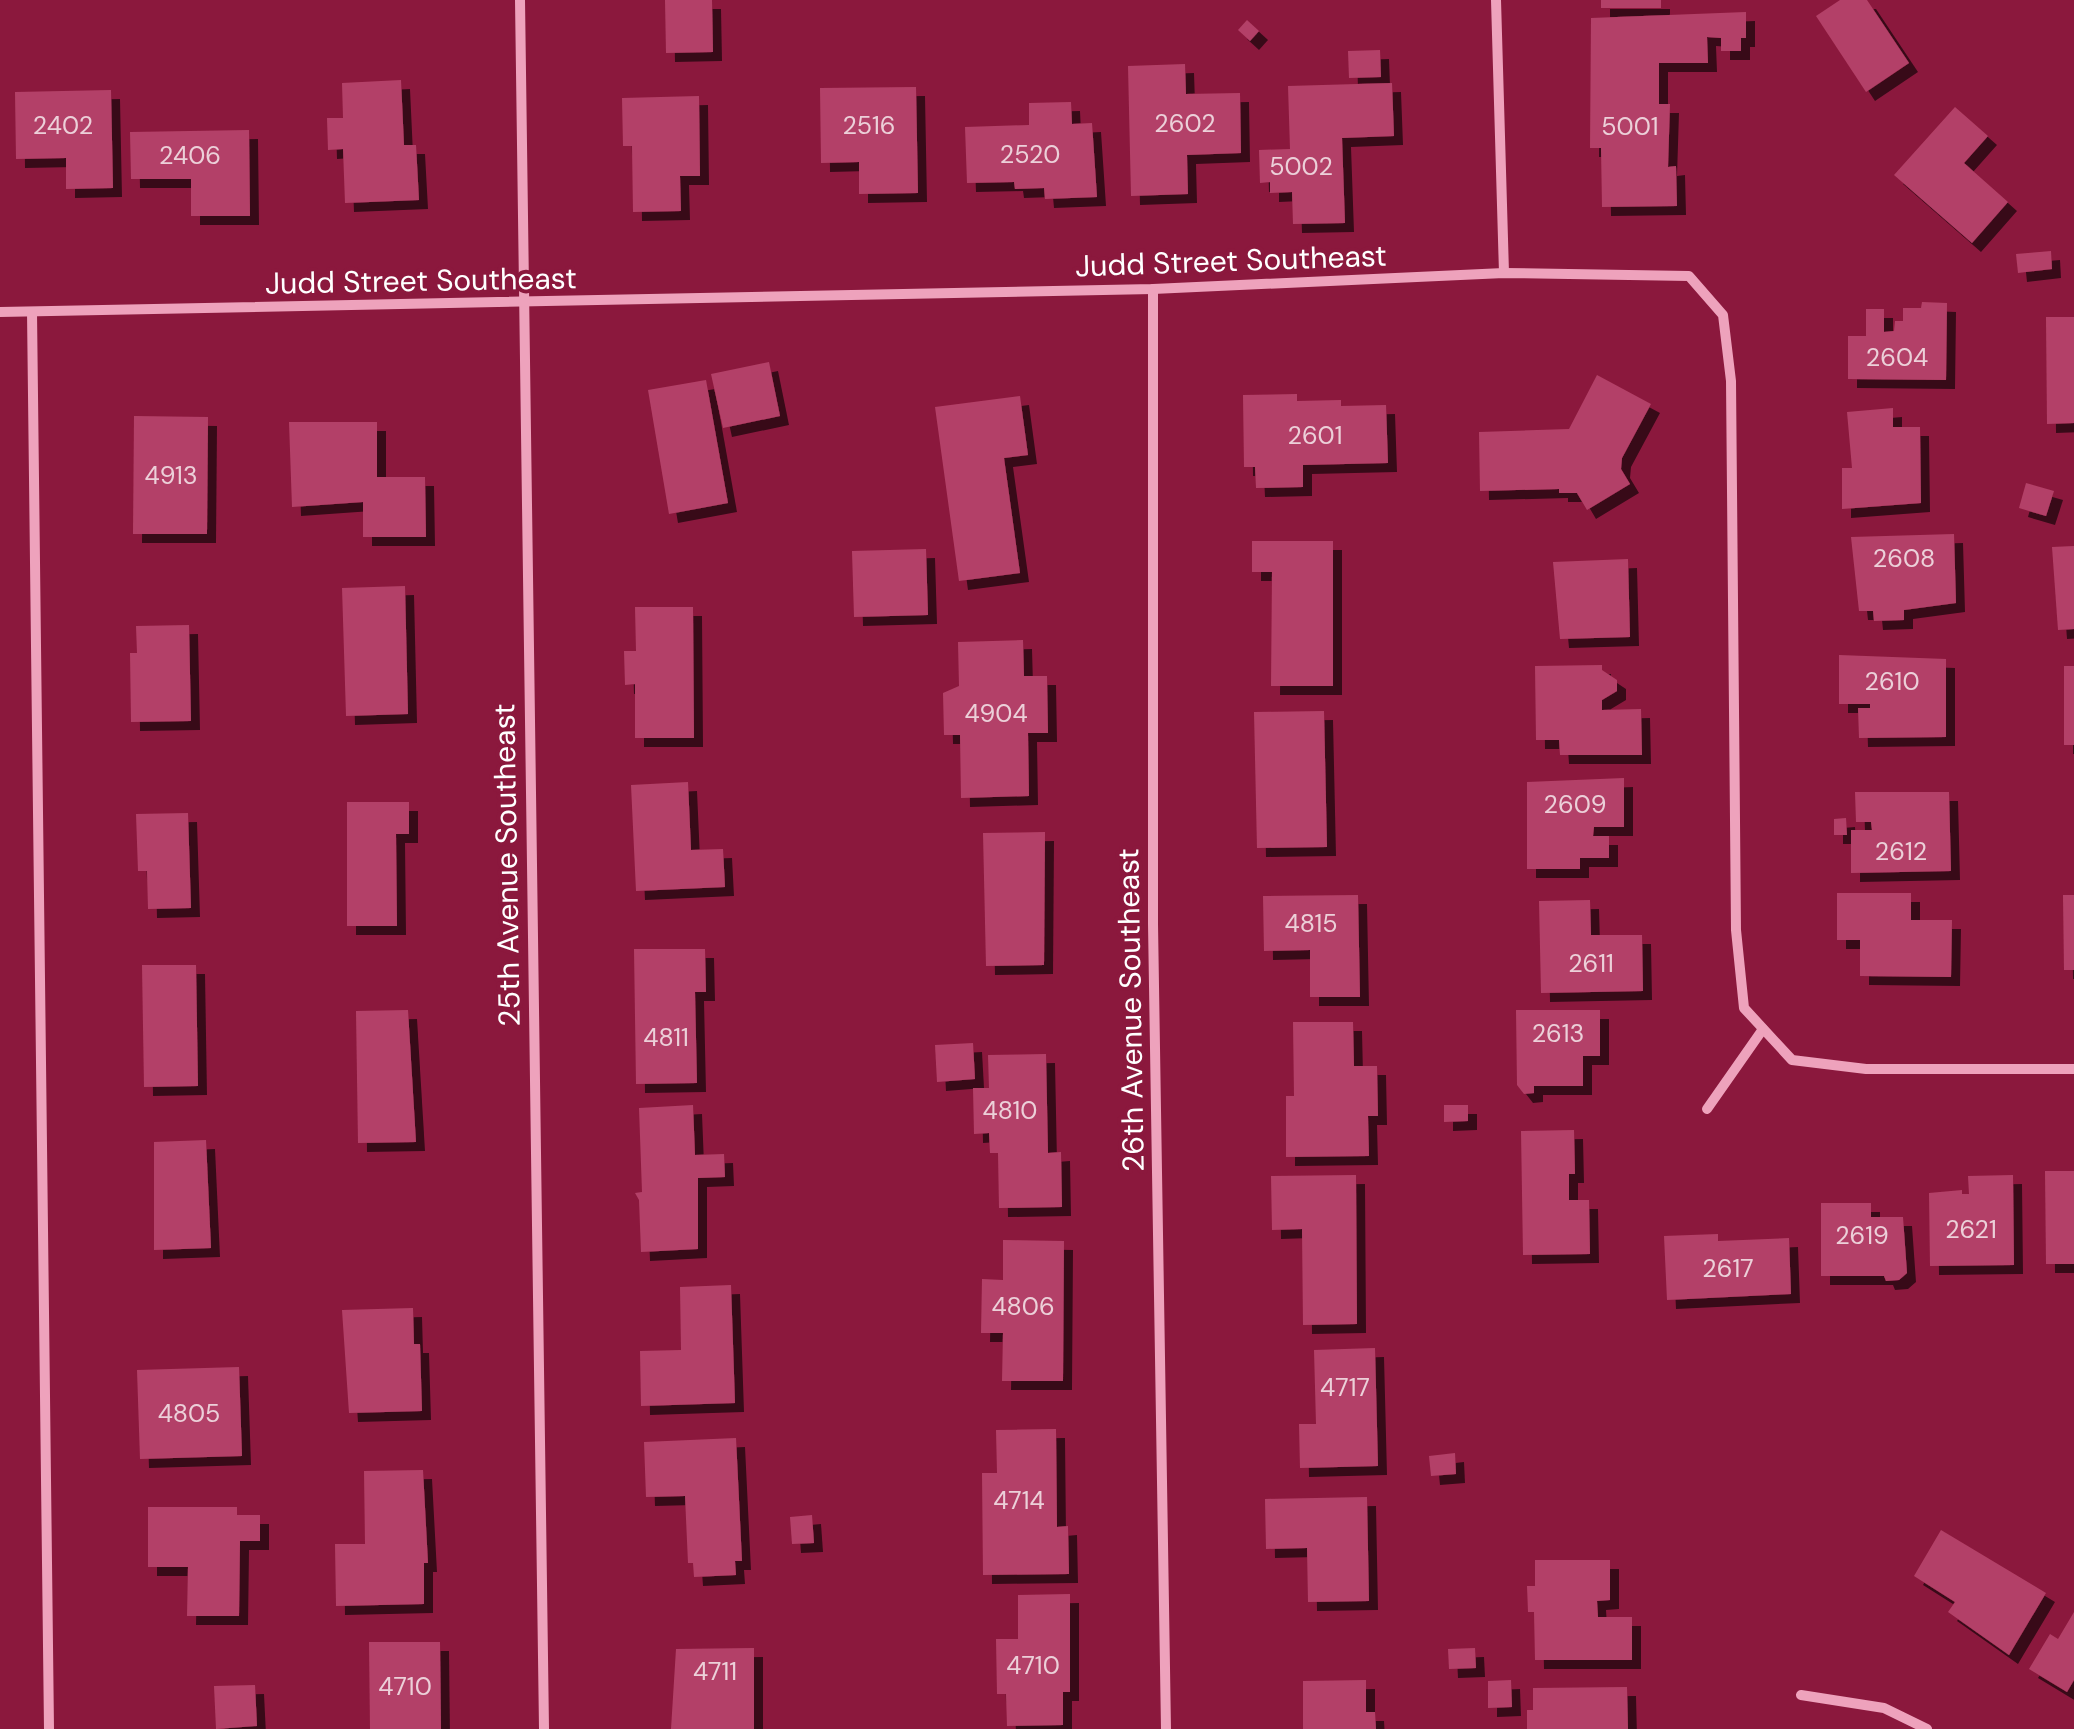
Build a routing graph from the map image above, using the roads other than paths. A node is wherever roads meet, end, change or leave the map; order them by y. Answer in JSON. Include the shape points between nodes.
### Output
{"nodes":[{"id":1,"x":520,"y":0,"type":"edge"},
{"id":2,"x":1496,"y":0,"type":"edge"},
{"id":3,"x":1504,"y":273,"type":"junction"},
{"id":4,"x":1153,"y":289,"type":"junction"},
{"id":5,"x":524,"y":305,"type":"junction"},
{"id":6,"x":0,"y":312,"type":"edge"},
{"id":7,"x":32,"y":312,"type":"junction"},
{"id":8,"x":1763,"y":1029,"type":"junction"},
{"id":9,"x":2074,"y":1068,"type":"edge"},
{"id":10,"x":1707,"y":1109,"type":"dead end"},
{"id":11,"x":1801,"y":1695,"type":"dead end"},
{"id":12,"x":49,"y":1729,"type":"edge"},
{"id":13,"x":544,"y":1729,"type":"edge"},
{"id":14,"x":1166,"y":1729,"type":"edge"},
{"id":15,"x":1928,"y":1729,"type":"edge"}],
"edges":[{"from":1,"to":5,"type":"street","name":"25th Avenue Southeast"},
{"from":2,"to":3,"type":"street"},
{"from":3,"to":4,"type":"street","name":"Judd Street Southeast"},
{"from":3,"to":8,"type":"street","name":"Judd Street Southeast","via":[[1688,276],[1723,316],[1731,381],[1736,930],[1744,1008]]},
{"from":4,"to":5,"type":"street","name":"Judd Street Southeast"},
{"from":4,"to":14,"type":"street","name":"26th Avenue Southeast","via":[[1153,924]]},
{"from":5,"to":7,"type":"street","name":"Judd Street Southeast"},
{"from":5,"to":13,"type":"street","name":"25th Avenue Southeast"},
{"from":6,"to":7,"type":"street","name":"Judd Street Southeast"},
{"from":7,"to":12,"type":"street"},
{"from":8,"to":9,"type":"street","name":"Judd Street Southeast","via":[[1792,1060],[1866,1069]]},
{"from":8,"to":10,"type":"street"},
{"from":11,"to":15,"type":"street","via":[[1884,1708]]}]}
